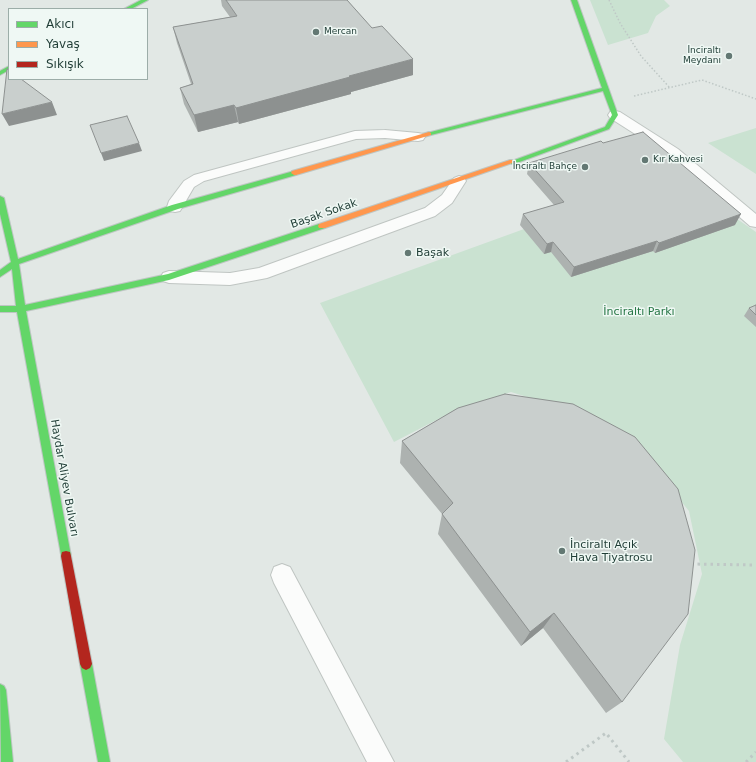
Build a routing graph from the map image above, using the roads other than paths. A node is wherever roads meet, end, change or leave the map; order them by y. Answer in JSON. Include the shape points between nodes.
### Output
{"nodes":[{"id":1,"x":146,"y":0,"type":"edge"},
{"id":2,"x":574,"y":0,"type":"edge"},
{"id":3,"x":129,"y":8,"type":"edge"},
{"id":4,"x":605,"y":89,"type":"junction"},
{"id":5,"x":613,"y":108,"type":"junction"},
{"id":6,"x":418,"y":137,"type":"junction"},
{"id":7,"x":459,"y":181,"type":"junction"},
{"id":8,"x":0,"y":198,"type":"edge"},
{"id":9,"x":175,"y":207,"type":"junction"},
{"id":10,"x":756,"y":222,"type":"edge"},
{"id":11,"x":15,"y":263,"type":"junction"},
{"id":12,"x":0,"y":274,"type":"edge"},
{"id":13,"x":169,"y":276,"type":"junction"},
{"id":14,"x":0,"y":309,"type":"edge"},
{"id":15,"x":21,"y":309,"type":"junction"},
{"id":16,"x":282,"y":575,"type":"dead end"},
{"id":17,"x":0,"y":690,"type":"edge"},
{"id":18,"x":8,"y":762,"type":"edge"},
{"id":19,"x":104,"y":762,"type":"edge"},
{"id":20,"x":381,"y":762,"type":"edge"}],
"edges":[{"from":1,"to":3,"type":"street"},
{"from":2,"to":4,"type":"street"},
{"from":4,"to":5,"type":"street"},
{"from":4,"to":6,"type":"street"},
{"from":5,"to":7,"type":"street","name":"Başak Sokak","via":[[607,128]]},
{"from":5,"to":10,"type":"lane","via":[[673,152]]},
{"from":6,"to":9,"type":"street"},
{"from":6,"to":9,"type":"lane","via":[[355,135],[198,178],[189,184]]},
{"from":7,"to":13,"type":"street","name":"Başak Sokak"},
{"from":7,"to":13,"type":"lane","via":[[447,199],[430,212],[261,274],[230,279]]},
{"from":8,"to":11,"type":"street","name":"Haydar Aliyev Bulvarı"},
{"from":9,"to":11,"type":"street"},
{"from":11,"to":12,"type":"street"},
{"from":11,"to":15,"type":"street","name":"Haydar Aliyev Bulvarı"},
{"from":13,"to":15,"type":"street","name":"Başak Sokak"},
{"from":14,"to":15,"type":"street","name":"Başak Sokak"},
{"from":15,"to":19,"type":"street","name":"Haydar Aliyev Bulvarı"},
{"from":16,"to":20,"type":"lane"},
{"from":17,"to":18,"type":"street"}]}
